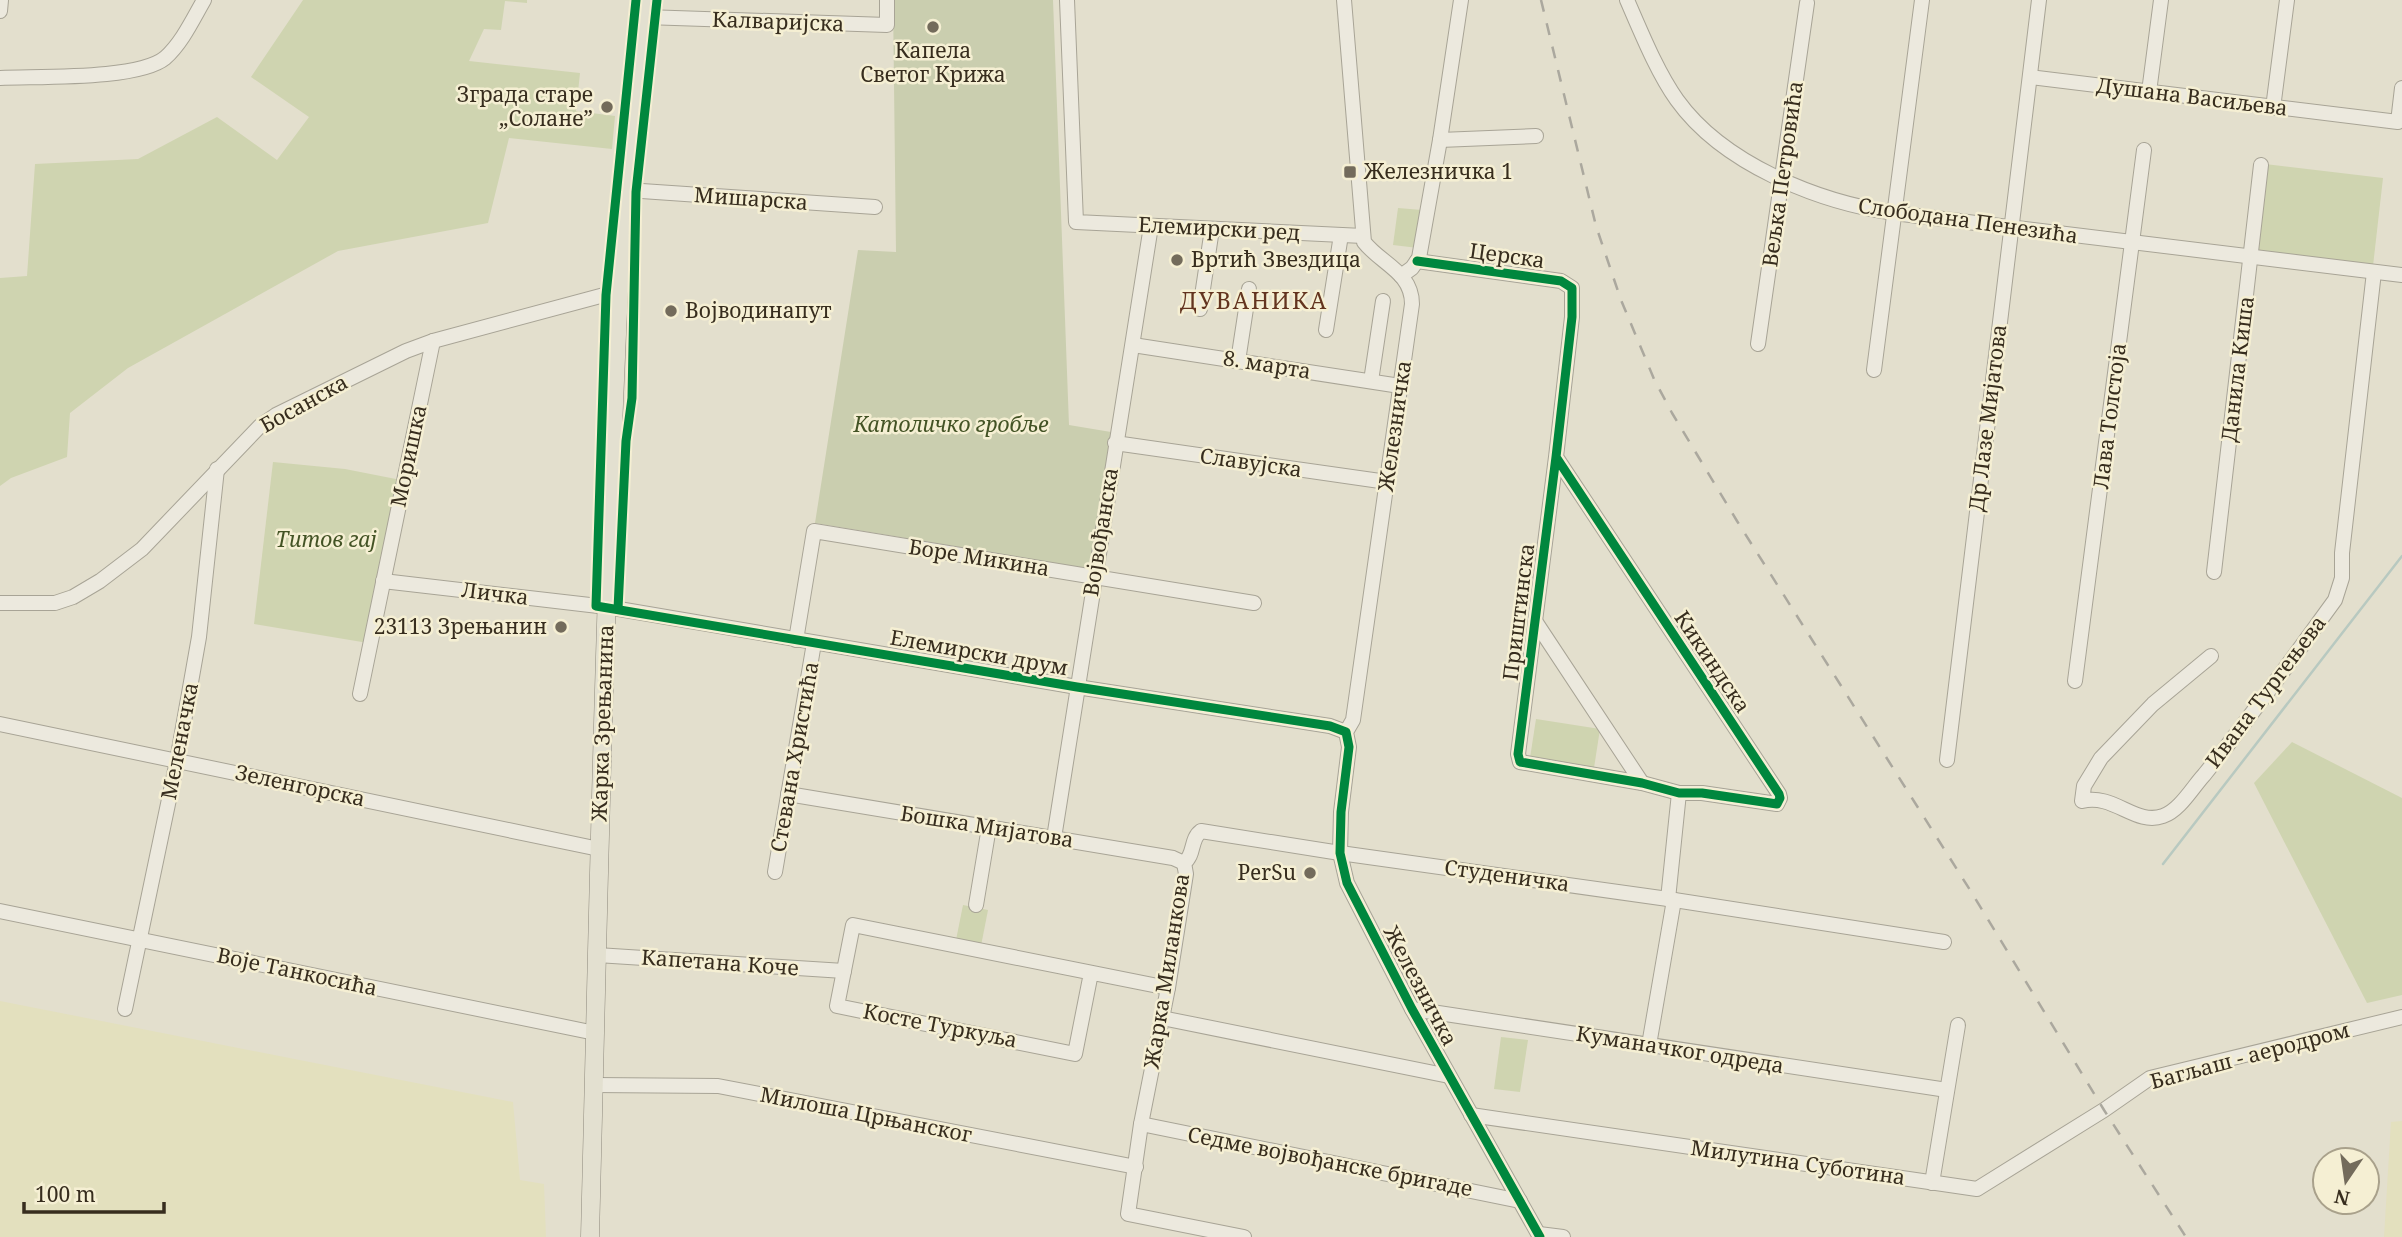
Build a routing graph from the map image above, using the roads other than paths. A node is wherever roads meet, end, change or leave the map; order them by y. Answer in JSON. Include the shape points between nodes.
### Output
{"nodes":[{"id":1,"x":1,"y":0,"type":"edge"},
{"id":2,"x":204,"y":0,"type":"edge"},
{"id":3,"x":887,"y":0,"type":"edge"},
{"id":4,"x":1068,"y":0,"type":"edge"},
{"id":5,"x":1344,"y":0,"type":"edge"},
{"id":6,"x":1461,"y":0,"type":"edge"},
{"id":7,"x":1627,"y":0,"type":"edge"},
{"id":8,"x":1922,"y":0,"type":"edge"},
{"id":9,"x":2039,"y":0,"type":"edge"},
{"id":10,"x":2161,"y":0,"type":"edge"},
{"id":11,"x":2287,"y":0,"type":"edge"},
{"id":12,"x":1807,"y":3,"type":"dead end"},
{"id":13,"x":646,"y":9,"type":"edge"},
{"id":14,"x":0,"y":11,"type":"edge"},
{"id":15,"x":2030,"y":77,"type":"junction"},
{"id":16,"x":0,"y":78,"type":"edge"},
{"id":17,"x":2402,"y":88,"type":"edge"},
{"id":18,"x":2149,"y":92,"type":"junction"},
{"id":19,"x":2273,"y":108,"type":"junction"},
{"id":20,"x":1536,"y":135,"type":"dead end"},
{"id":21,"x":1440,"y":140,"type":"junction"},
{"id":22,"x":2144,"y":150,"type":"dead end"},
{"id":23,"x":2261,"y":166,"type":"dead end"},
{"id":24,"x":1782,"y":179,"type":"junction"},
{"id":25,"x":627,"y":190,"type":"junction"},
{"id":26,"x":875,"y":207,"type":"dead end"},
{"id":27,"x":1894,"y":213,"type":"junction"},
{"id":28,"x":1151,"y":226,"type":"junction"},
{"id":29,"x":2011,"y":227,"type":"junction"},
{"id":30,"x":1212,"y":229,"type":"junction"},
{"id":31,"x":1341,"y":235,"type":"junction"},
{"id":32,"x":1363,"y":236,"type":"junction"},
{"id":33,"x":2132,"y":243,"type":"junction"},
{"id":34,"x":2251,"y":257,"type":"junction"},
{"id":35,"x":1417,"y":261,"type":"junction"},
{"id":36,"x":2374,"y":272,"type":"junction"},
{"id":37,"x":2402,"y":275,"type":"edge"},
{"id":38,"x":1401,"y":276,"type":"junction"},
{"id":39,"x":1249,"y":289,"type":"dead end"},
{"id":40,"x":618,"y":291,"type":"junction"},
{"id":41,"x":1383,"y":300,"type":"dead end"},
{"id":42,"x":1573,"y":305,"type":"joint"},
{"id":43,"x":1200,"y":309,"type":"dead end"},
{"id":44,"x":1326,"y":330,"type":"dead end"},
{"id":45,"x":433,"y":341,"type":"junction"},
{"id":46,"x":1758,"y":344,"type":"dead end"},
{"id":47,"x":1133,"y":345,"type":"junction"},
{"id":48,"x":1238,"y":361,"type":"junction"},
{"id":49,"x":1874,"y":370,"type":"dead end"},
{"id":50,"x":1371,"y":381,"type":"junction"},
{"id":51,"x":1400,"y":386,"type":"junction"},
{"id":52,"x":1115,"y":443,"type":"junction"},
{"id":53,"x":1556,"y":457,"type":"junction"},
{"id":54,"x":217,"y":469,"type":"junction"},
{"id":55,"x":1387,"y":482,"type":"junction"},
{"id":56,"x":2214,"y":572,"type":"dead end"},
{"id":57,"x":1094,"y":577,"type":"junction"},
{"id":58,"x":383,"y":581,"type":"junction"},
{"id":59,"x":0,"y":603,"type":"edge"},
{"id":60,"x":1254,"y":603,"type":"dead end"},
{"id":61,"x":607,"y":607,"type":"junction"},
{"id":62,"x":1535,"y":621,"type":"junction"},
{"id":63,"x":796,"y":640,"type":"junction"},
{"id":64,"x":814,"y":643,"type":"junction"},
{"id":65,"x":2211,"y":656,"type":"dead end"},
{"id":66,"x":2075,"y":681,"type":"dead end"},
{"id":67,"x":1077,"y":687,"type":"junction"},
{"id":68,"x":360,"y":694,"type":"dead end"},
{"id":69,"x":0,"y":724,"type":"edge"},
{"id":70,"x":1346,"y":733,"type":"junction"},
{"id":71,"x":1947,"y":760,"type":"dead end"},
{"id":72,"x":177,"y":761,"type":"junction"},
{"id":73,"x":1643,"y":783,"type":"junction"},
{"id":74,"x":1679,"y":793,"type":"junction"},
{"id":75,"x":788,"y":794,"type":"junction"},
{"id":76,"x":989,"y":827,"type":"junction"},
{"id":77,"x":1054,"y":838,"type":"junction"},
{"id":78,"x":599,"y":849,"type":"junction"},
{"id":79,"x":1340,"y":853,"type":"junction"},
{"id":80,"x":1184,"y":863,"type":"junction"},
{"id":81,"x":775,"y":872,"type":"dead end"},
{"id":82,"x":1671,"y":899,"type":"junction"},
{"id":83,"x":976,"y":905,"type":"dead end"},
{"id":84,"x":0,"y":911,"type":"edge"},
{"id":85,"x":140,"y":939,"type":"junction"},
{"id":86,"x":1944,"y":942,"type":"dead end"},
{"id":87,"x":597,"y":955,"type":"junction"},
{"id":88,"x":844,"y":971,"type":"junction"},
{"id":89,"x":1091,"y":973,"type":"junction"},
{"id":90,"x":1168,"y":988,"type":"junction"},
{"id":91,"x":125,"y":1009,"type":"dead end"},
{"id":92,"x":1412,"y":1009,"type":"junction"},
{"id":93,"x":2402,"y":1017,"type":"edge"},
{"id":94,"x":1162,"y":1018,"type":"junction"},
{"id":95,"x":1958,"y":1025,"type":"dead end"},
{"id":96,"x":595,"y":1033,"type":"junction"},
{"id":97,"x":1649,"y":1045,"type":"junction"},
{"id":98,"x":1450,"y":1076,"type":"junction"},
{"id":99,"x":594,"y":1086,"type":"junction"},
{"id":100,"x":1947,"y":1090,"type":"junction"},
{"id":101,"x":2104,"y":1110,"type":"joint"},
{"id":102,"x":1471,"y":1115,"type":"junction"},
{"id":103,"x":1141,"y":1124,"type":"junction"},
{"id":104,"x":1136,"y":1167,"type":"junction"},
{"id":105,"x":1932,"y":1183,"type":"junction"},
{"id":106,"x":1520,"y":1200,"type":"junction"},
{"id":107,"x":1539,"y":1236,"type":"edge"},
{"id":108,"x":590,"y":1237,"type":"edge"},
{"id":109,"x":1244,"y":1237,"type":"edge"},
{"id":110,"x":1563,"y":1237,"type":"edge"}],
"edges":[{"from":1,"to":14,"type":"street"},
{"from":2,"to":16,"type":"street","via":[[175,47],[148,67]]},
{"from":3,"to":13,"type":"street","name":"Калваријска","via":[[887,25]]},
{"from":4,"to":28,"type":"street","name":"Елемирски ред","via":[[1076,222]]},
{"from":5,"to":32,"type":"street"},
{"from":6,"to":21,"type":"street"},
{"from":7,"to":24,"type":"street","name":"Слободана Пенезића","via":[[1684,109],[1725,146]]},
{"from":8,"to":27,"type":"street"},
{"from":9,"to":15,"type":"street"},
{"from":10,"to":18,"type":"street"},
{"from":11,"to":19,"type":"street"},
{"from":12,"to":24,"type":"street","name":"Вељка Петровића"},
{"from":13,"to":25,"type":"main road","name":"Жарка Зрењанина"},
{"from":15,"to":18,"type":"street","name":"Душана Васиљева"},
{"from":15,"to":29,"type":"street","name":"Др Лазе Мијатова"},
{"from":17,"to":19,"type":"street","name":"Душана Васиљева","via":[[2398,122]]},
{"from":18,"to":19,"type":"street","name":"Душана Васиљева"},
{"from":20,"to":21,"type":"street"},
{"from":21,"to":35,"type":"street"},
{"from":22,"to":33,"type":"street","name":"Лава Толстоја"},
{"from":23,"to":34,"type":"street","name":"Данила Киша"},
{"from":24,"to":27,"type":"street","name":"Слободана Пенезића","via":[[1842,203]]},
{"from":24,"to":46,"type":"street","name":"Вељка Петровића"},
{"from":25,"to":26,"type":"street","name":"Мишарска"},
{"from":25,"to":40,"type":"main road","name":"Жарка Зрењанина"},
{"from":27,"to":29,"type":"street","name":"Слободана Пенезића"},
{"from":27,"to":49,"type":"street"},
{"from":28,"to":30,"type":"street","name":"Елемирски ред"},
{"from":28,"to":47,"type":"street","name":"Војвођанска"},
{"from":29,"to":33,"type":"street","name":"Слободана Пенезића"},
{"from":29,"to":71,"type":"street","name":"Др Лазе Мијатова"},
{"from":30,"to":31,"type":"street","name":"Елемирски ред"},
{"from":30,"to":43,"type":"street"},
{"from":31,"to":32,"type":"street","name":"Елемирски ред"},
{"from":31,"to":44,"type":"street"},
{"from":32,"to":38,"type":"street","via":[[1371,251]]},
{"from":33,"to":34,"type":"street","name":"Слободана Пенезића"},
{"from":33,"to":66,"type":"street","name":"Лава Толстоја"},
{"from":34,"to":36,"type":"street","name":"Слободана Пенезића"},
{"from":34,"to":56,"type":"street","name":"Данила Киша"},
{"from":35,"to":38,"type":"street"},
{"from":35,"to":42,"type":"street","name":"Церска","via":[[1561,281],[1572,288]]},
{"from":36,"to":37,"type":"street","name":"Слободана Пенезића"},
{"from":36,"to":65,"type":"street","name":"Ивана Тургењева","via":[[2342,579],[2335,600],[2235,736],[2170,813],[2152,818],[2102,799],[2082,801],[2084,786],[2101,758],[2153,704]]},
{"from":38,"to":51,"type":"street","name":"Железничка","via":[[1410,289],[1412,304]]},
{"from":39,"to":48,"type":"street"},
{"from":40,"to":45,"type":"street","name":"Босанска"},
{"from":40,"to":61,"type":"main road","name":"Жарка Зрењанина"},
{"from":41,"to":50,"type":"street"},
{"from":42,"to":53,"type":"street","name":"Приштинска"},
{"from":45,"to":54,"type":"street","name":"Босанска","via":[[276,415]]},
{"from":45,"to":58,"type":"street","name":"Моришка"},
{"from":47,"to":48,"type":"street","name":"8. марта"},
{"from":47,"to":52,"type":"street","name":"Војвођанска"},
{"from":48,"to":50,"type":"street","name":"8. марта"},
{"from":50,"to":51,"type":"street","name":"8. марта"},
{"from":51,"to":55,"type":"street","name":"Железничка"},
{"from":52,"to":55,"type":"street","name":"Славујска"},
{"from":52,"to":57,"type":"street","name":"Војвођанска"},
{"from":53,"to":62,"type":"street","name":"Приштинска"},
{"from":53,"to":74,"type":"street","name":"Кикиндска","via":[[1780,798],[1775,805]]},
{"from":54,"to":59,"type":"street","name":"Босанска","via":[[142,549],[84,591],[55,603]]},
{"from":54,"to":72,"type":"street","name":"Меленачка","via":[[200,637]]},
{"from":55,"to":70,"type":"street","name":"Железничка","via":[[1353,720]]},
{"from":57,"to":60,"type":"street","name":"Боре Микина"},
{"from":57,"to":63,"type":"street","name":"Боре Микина","via":[[814,531]]},
{"from":57,"to":67,"type":"street","name":"Војвођанска"},
{"from":58,"to":61,"type":"street","name":"Личка"},
{"from":58,"to":68,"type":"street","name":"Моришка"},
{"from":61,"to":63,"type":"street","name":"Елемирски друм"},
{"from":61,"to":78,"type":"main road","name":"Жарка Зрењанина"},
{"from":62,"to":73,"type":"street","name":"Приштинска"},
{"from":62,"to":73,"type":"street","name":"Приштинска","via":[[1520,762]]},
{"from":63,"to":64,"type":"street","name":"Елемирски друм"},
{"from":64,"to":67,"type":"street","name":"Елемирски друм"},
{"from":64,"to":75,"type":"street","name":"Стевана Христића"},
{"from":67,"to":70,"type":"street","name":"Елемирски друм","via":[[1329,726]]},
{"from":67,"to":77,"type":"street","name":"Војвођанска"},
{"from":69,"to":72,"type":"street","name":"Зеленгорска"},
{"from":70,"to":79,"type":"street","name":"Железничка","via":[[1349,747]]},
{"from":72,"to":78,"type":"street","name":"Зеленгорска"},
{"from":72,"to":85,"type":"street","name":"Меленачка"},
{"from":73,"to":74,"type":"street","name":"Приштинска"},
{"from":74,"to":82,"type":"street"},
{"from":75,"to":76,"type":"street","name":"Бошка Мијатова"},
{"from":75,"to":81,"type":"street","name":"Стевана Христића"},
{"from":76,"to":77,"type":"street","name":"Бошка Мијатова"},
{"from":76,"to":83,"type":"street"},
{"from":77,"to":80,"type":"street","name":"Бошка Мијатова"},
{"from":78,"to":87,"type":"main road","name":"Жарка Зрењанина"},
{"from":79,"to":80,"type":"street","name":"Жарка Миланкова","via":[[1201,831]]},
{"from":79,"to":82,"type":"street","name":"Студеничка"},
{"from":79,"to":92,"type":"street","name":"Железничка","via":[[1355,902]]},
{"from":80,"to":90,"type":"street","name":"Жарка Миланкова"},
{"from":82,"to":86,"type":"street","name":"Студеничка"},
{"from":82,"to":97,"type":"street"},
{"from":84,"to":85,"type":"street","name":"Воје Танкосића"},
{"from":85,"to":91,"type":"street","name":"Меленачка"},
{"from":85,"to":96,"type":"street","name":"Воје Танкосића"},
{"from":87,"to":88,"type":"street","name":"Капетана Коче"},
{"from":87,"to":96,"type":"main road","name":"Жарка Зрењанина"},
{"from":88,"to":89,"type":"street","name":"Косте Туркуља","via":[[853,925]]},
{"from":88,"to":89,"type":"street","name":"Косте Туркуља","via":[[837,1006],[1075,1054]]},
{"from":89,"to":90,"type":"street","name":"Косте Туркуља"},
{"from":90,"to":94,"type":"street","name":"Жарка Миланкова"},
{"from":92,"to":97,"type":"street","name":"Куманачког одреда"},
{"from":92,"to":98,"type":"street","name":"Железничка"},
{"from":93,"to":101,"type":"street","name":"Багљаш - аеродром","via":[[2150,1078]]},
{"from":94,"to":98,"type":"street"},
{"from":94,"to":103,"type":"street","name":"Жарка Миланкова"},
{"from":95,"to":100,"type":"street"},
{"from":96,"to":99,"type":"main road","name":"Жарка Зрењанина"},
{"from":97,"to":100,"type":"street","name":"Куманачког одреда"},
{"from":98,"to":102,"type":"street","name":"Железничка"},
{"from":99,"to":104,"type":"street","name":"Милоша Црњанског","via":[[718,1086]]},
{"from":99,"to":108,"type":"main road","name":"Жарка Зрењанина"},
{"from":100,"to":105,"type":"street"},
{"from":101,"to":105,"type":"street","name":"Милутина Суботина","via":[[1986,1186]]},
{"from":102,"to":105,"type":"street","name":"Милутина Суботина"},
{"from":102,"to":106,"type":"street","name":"Железничка"},
{"from":103,"to":104,"type":"street","name":"Жарка Миланкова"},
{"from":103,"to":106,"type":"street","name":"Седме војвођанске бригаде"},
{"from":104,"to":109,"type":"street","name":"Жарка Миланкова","via":[[1128,1214]]},
{"from":106,"to":107,"type":"street","name":"Железничка"},
{"from":107,"to":110,"type":"street"}]}
